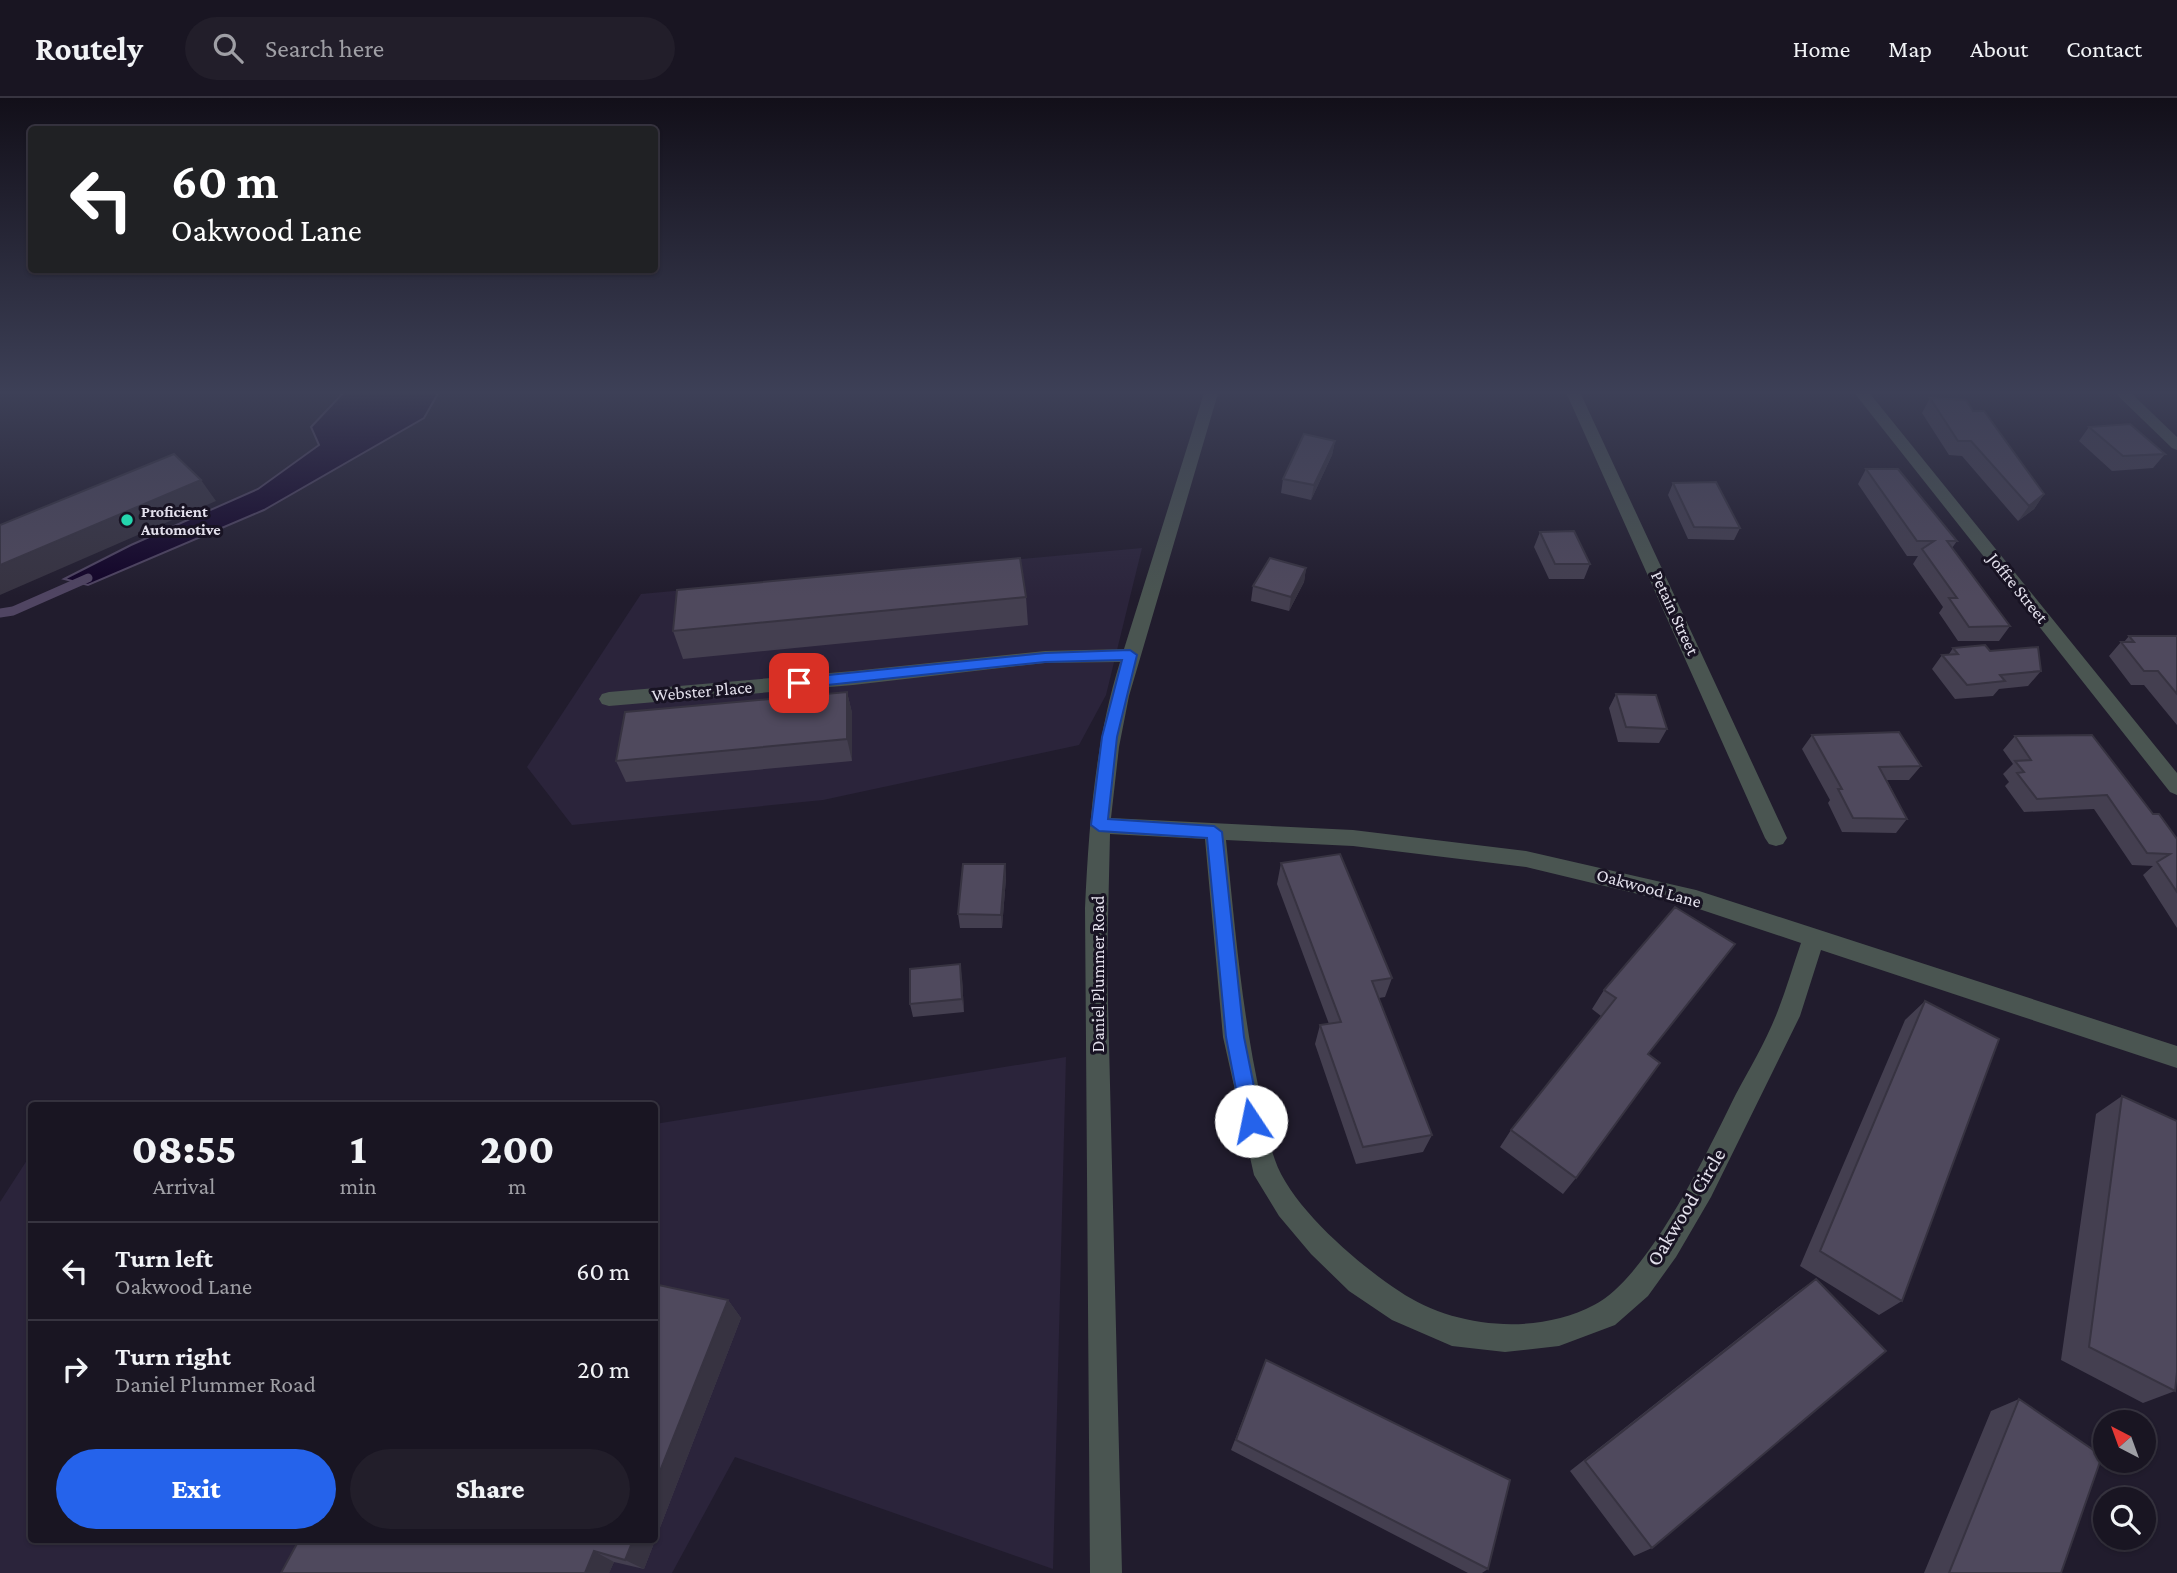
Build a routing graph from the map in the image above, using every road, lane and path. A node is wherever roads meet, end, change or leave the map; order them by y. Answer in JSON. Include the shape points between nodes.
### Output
{"nodes":[{"id":1,"x":1191,"y":459,"type":"edge"},
{"id":2,"x":1603,"y":459,"type":"edge"},
{"id":3,"x":1914,"y":459,"type":"edge"},
{"id":4,"x":1130,"y":655,"type":"junction"},
{"id":5,"x":609,"y":699,"type":"dead end"},
{"id":6,"x":2177,"y":787,"type":"edge"},
{"id":7,"x":1099,"y":825,"type":"junction"},
{"id":8,"x":1214,"y":832,"type":"junction"},
{"id":9,"x":1776,"y":838,"type":"dead end"},
{"id":10,"x":1814,"y":938,"type":"junction"},
{"id":11,"x":2177,"y":1058,"type":"edge"},
{"id":12,"x":1105,"y":1573,"type":"edge"}],
"edges":[{"from":1,"to":4,"type":"street","name":"Daniel Plummer Road"},
{"from":2,"to":9,"type":"street","name":"Petain Street"},
{"from":3,"to":6,"type":"street","name":"Joffre Street"},
{"from":4,"to":5,"type":"street","name":"Webster Place","via":[[1045,657]]},
{"from":4,"to":7,"type":"street","name":"Daniel Plummer Road","via":[[1110,737]]},
{"from":7,"to":8,"type":"street","name":"Oakwood Lane"},
{"from":7,"to":12,"type":"street","name":"Daniel Plummer Road"},
{"from":8,"to":10,"type":"street","name":"Oakwood Lane","via":[[1353,838],[1526,859],[1696,899]]},
{"from":8,"to":10,"type":"street","name":"Oakwood Circle","via":[[1235,1037],[1263,1166],[1288,1207],[1359,1281],[1402,1310],[1452,1332],[1505,1338],[1559,1332],[1605,1315],[1637,1286],[1702,1188],[1788,1016]]},
{"from":10,"to":11,"type":"street","name":"Oakwood Lane"}]}
